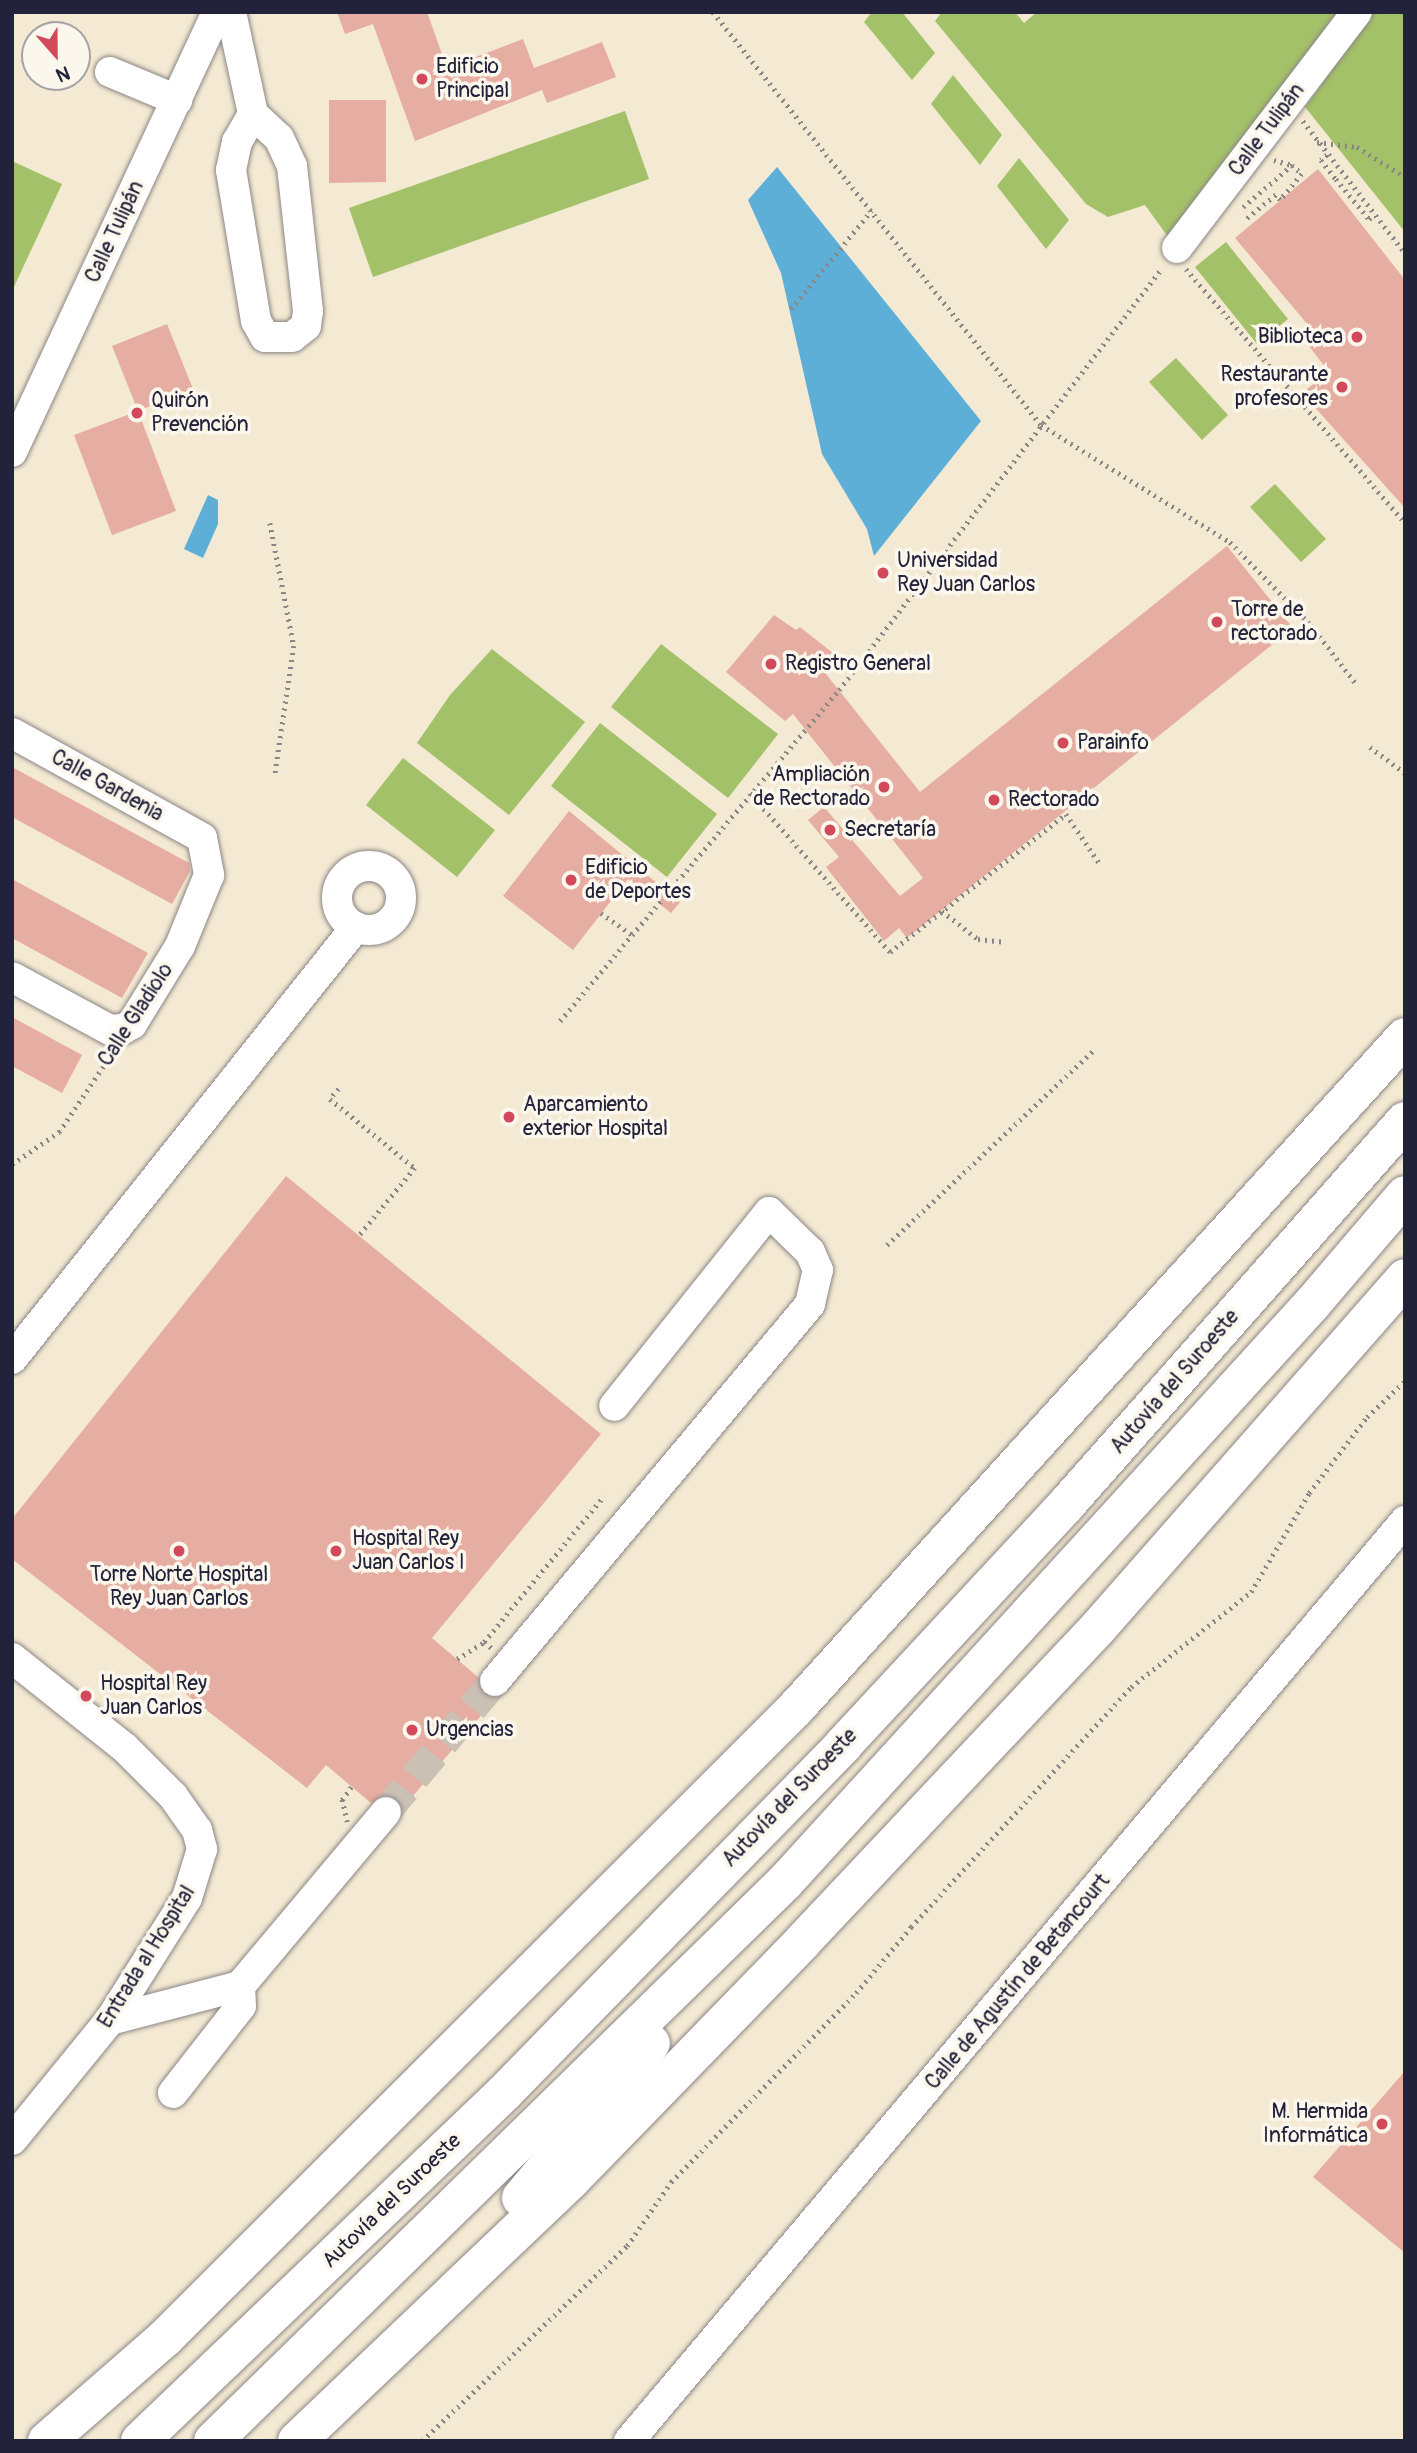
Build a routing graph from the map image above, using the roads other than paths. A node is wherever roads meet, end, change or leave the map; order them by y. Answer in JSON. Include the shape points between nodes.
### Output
{"nodes":[{"id":1,"x":217,"y":12,"type":"edge"},
{"id":2,"x":231,"y":12,"type":"edge"},
{"id":3,"x":1357,"y":12,"type":"edge"},
{"id":4,"x":110,"y":72,"type":"dead end"},
{"id":5,"x":177,"y":100,"type":"junction"},
{"id":6,"x":253,"y":114,"type":"junction"},
{"id":7,"x":1175,"y":251,"type":"road end"},
{"id":8,"x":12,"y":452,"type":"edge"},
{"id":9,"x":12,"y":733,"type":"edge"},
{"id":10,"x":202,"y":838,"type":"joint"},
{"id":11,"x":356,"y":927,"type":"dead end"},
{"id":12,"x":12,"y":976,"type":"edge"},
{"id":13,"x":1405,"y":1037,"type":"edge"},
{"id":14,"x":1405,"y":1121,"type":"edge"},
{"id":15,"x":1405,"y":1195,"type":"edge"},
{"id":16,"x":1405,"y":1278,"type":"edge"},
{"id":17,"x":12,"y":1359,"type":"edge"},
{"id":18,"x":614,"y":1406,"type":"dead end"},
{"id":19,"x":1405,"y":1521,"type":"edge"},
{"id":20,"x":12,"y":1658,"type":"edge"},
{"id":21,"x":495,"y":1681,"type":"tunnel mouth"},
{"id":22,"x":386,"y":1812,"type":"tunnel mouth"},
{"id":23,"x":785,"y":1882,"type":"junction"},
{"id":24,"x":240,"y":1986,"type":"junction"},
{"id":25,"x":110,"y":2020,"type":"junction"},
{"id":26,"x":173,"y":2093,"type":"dead end"},
{"id":27,"x":12,"y":2140,"type":"edge"},
{"id":28,"x":570,"y":2181,"type":"junction"},
{"id":29,"x":405,"y":2336,"type":"junction"},
{"id":30,"x":47,"y":2441,"type":"edge"},
{"id":31,"x":140,"y":2441,"type":"edge"},
{"id":32,"x":213,"y":2441,"type":"edge"},
{"id":33,"x":297,"y":2441,"type":"edge"},
{"id":34,"x":332,"y":2441,"type":"edge"},
{"id":35,"x":629,"y":2441,"type":"edge"}],
"edges":[{"from":1,"to":5,"type":"street","name":"Calle Tulipán"},
{"from":2,"to":6,"type":"street"},
{"from":3,"to":7,"type":"street","name":"Calle Tulipán"},
{"from":4,"to":5,"type":"street"},
{"from":5,"to":8,"type":"street","name":"Calle Tulipán"},
{"from":6,"to":6,"type":"street","via":[[237,142],[232,170],[256,321],[265,337],[292,337],[306,326],[308,311],[292,166],[279,138]]},
{"from":9,"to":10,"type":"street","name":"Calle Gardenia"},
{"from":10,"to":12,"type":"street","name":"Calle Gladiolo","via":[[209,874],[180,946],[132,1024],[110,1030]]},
{"from":11,"to":17,"type":"street"},
{"from":13,"to":30,"type":"highway","via":[[796,1708],[175,2328]]},
{"from":14,"to":31,"type":"highway","name":"Autovía del Suroeste","via":[[1066,1505],[844,1744],[504,2093]]},
{"from":15,"to":23,"type":"highway","via":[[1312,1304]]},
{"from":16,"to":28,"type":"highway","via":[[1097,1629]]},
{"from":18,"to":21,"type":"street","via":[[769,1212],[815,1259],[818,1282],[810,1304]]},
{"from":19,"to":35,"type":"street","name":"Calle de Agustín de Betancourt"},
{"from":20,"to":25,"type":"street","name":"Entrada al Hospital","via":[[124,1748],[173,1796],[197,1830],[202,1849],[187,1898]]},
{"from":22,"to":24,"type":"street"},
{"from":23,"to":29,"type":"highway"},
{"from":23,"to":32,"type":"highway"},
{"from":24,"to":25,"type":"street"},
{"from":24,"to":26,"type":"street","via":[[241,2006]]},
{"from":25,"to":27,"type":"street","name":"Entrada al Hospital"},
{"from":28,"to":29,"type":"highway"},
{"from":28,"to":34,"type":"highway","via":[[454,2319]]},
{"from":29,"to":33,"type":"highway"}]}
